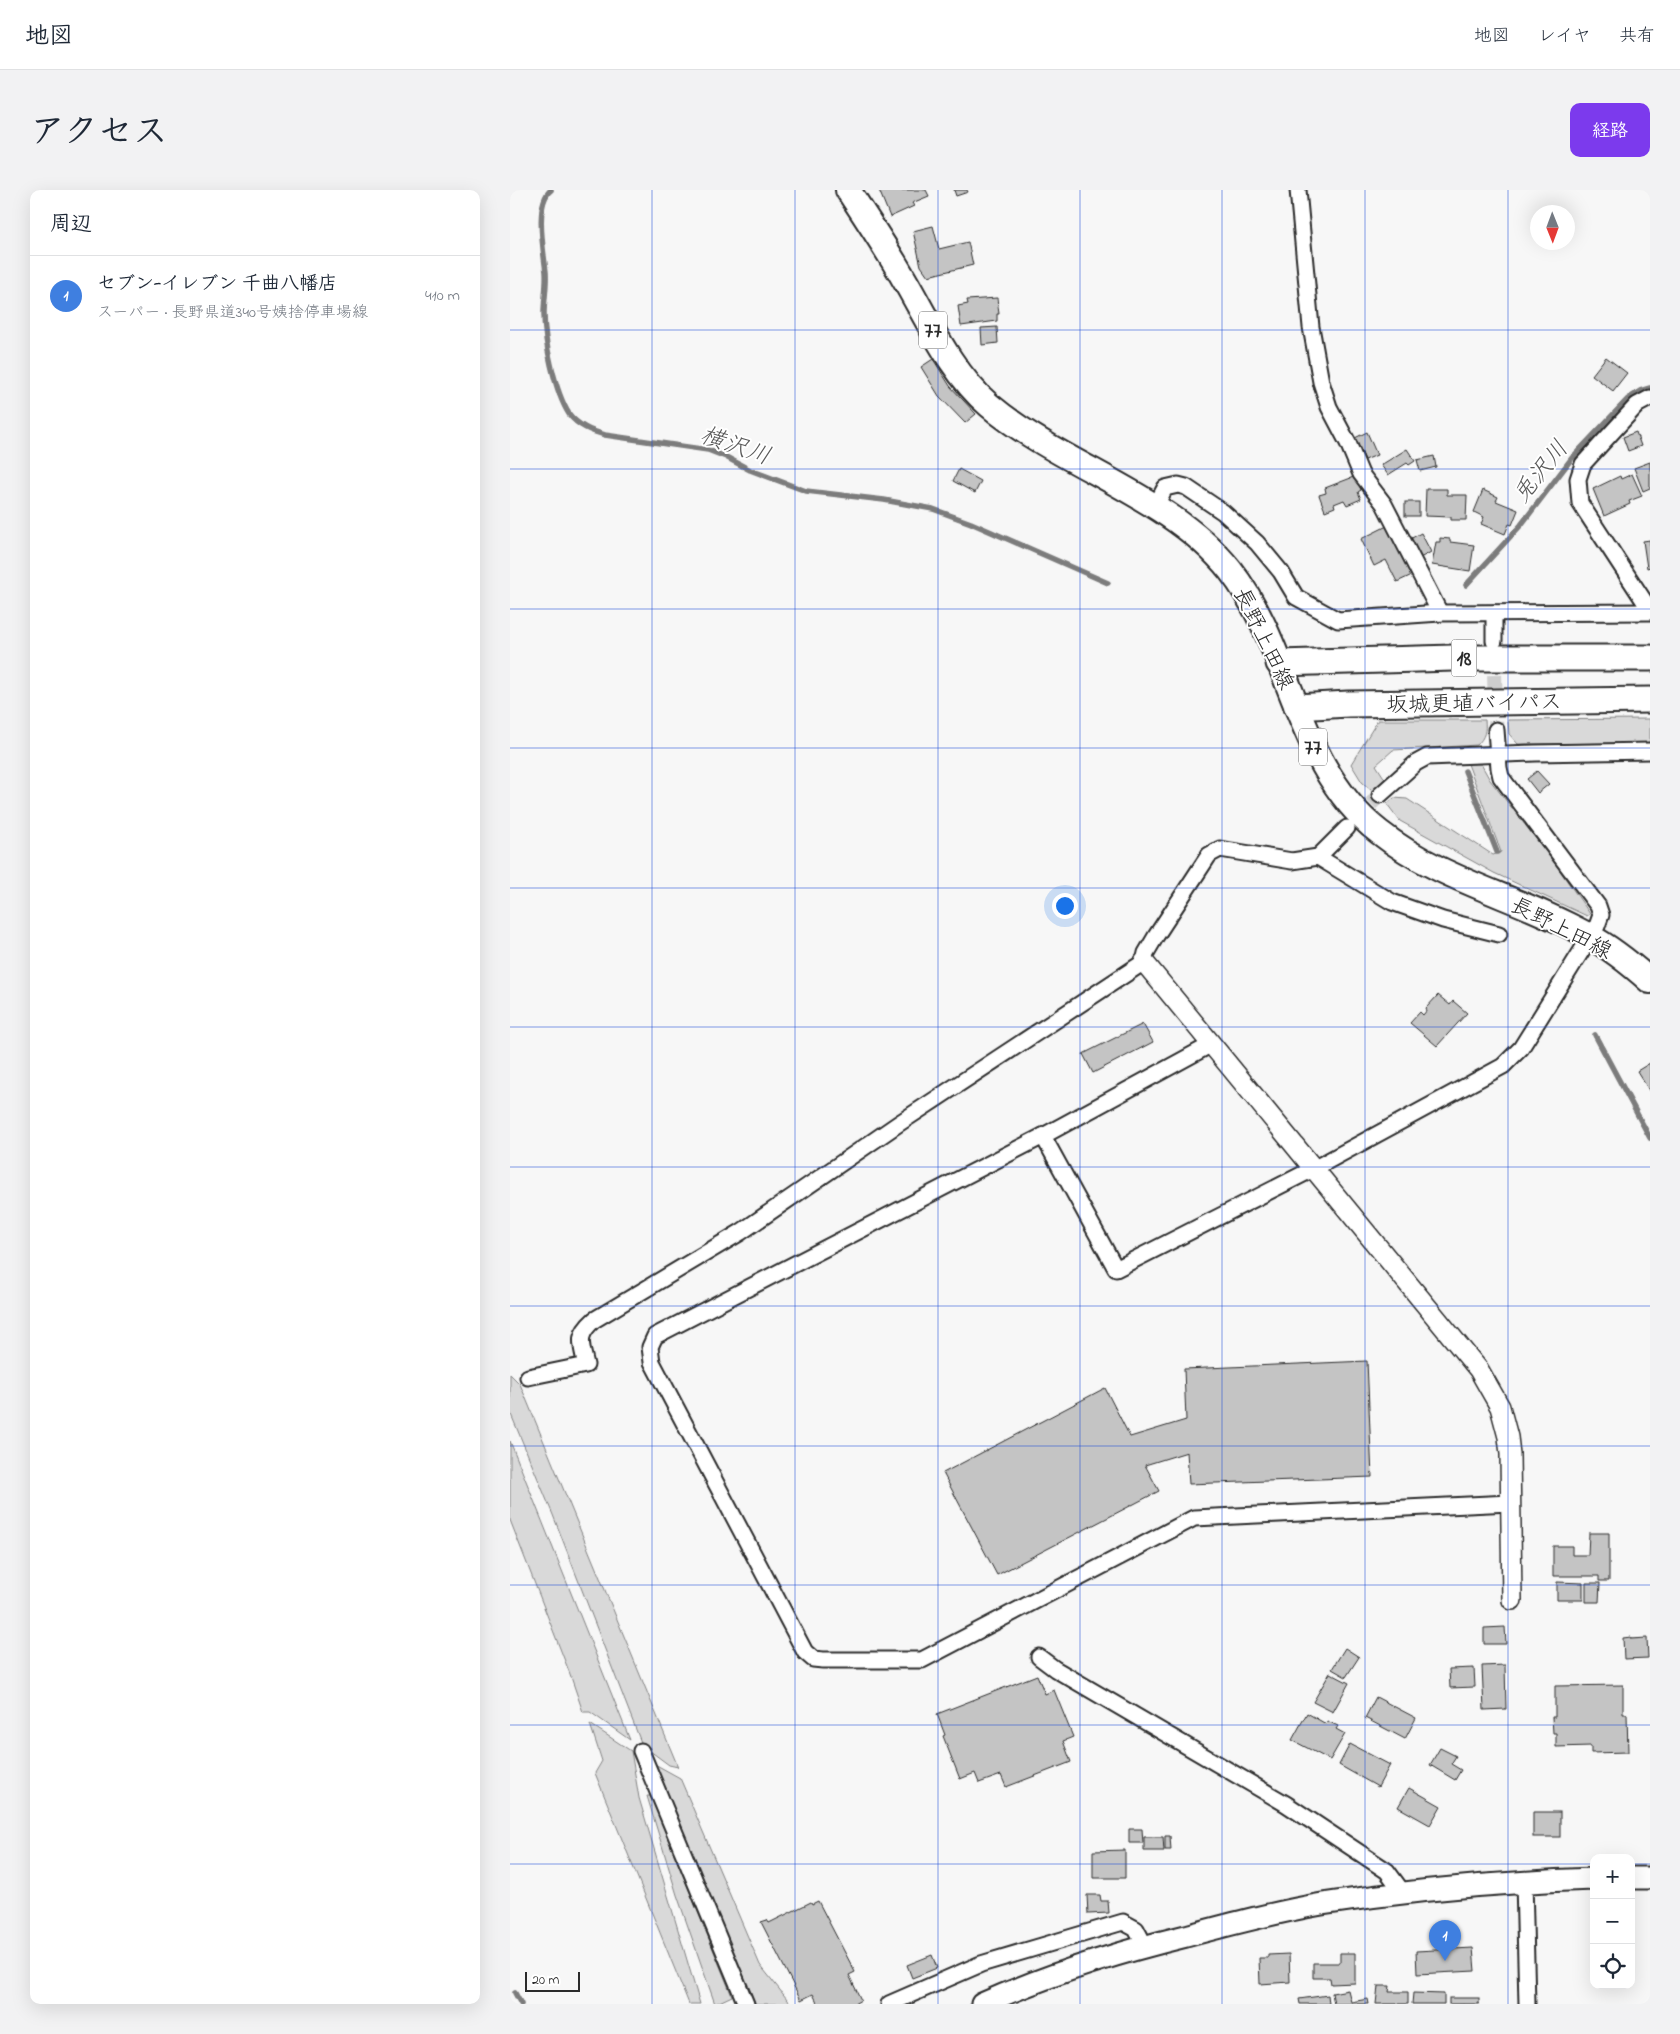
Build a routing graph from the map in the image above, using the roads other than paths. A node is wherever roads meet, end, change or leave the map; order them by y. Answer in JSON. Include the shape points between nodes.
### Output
{"nodes":[{"id":1,"x":848,"y":190,"type":"edge"},
{"id":2,"x":1298,"y":190,"type":"edge"},
{"id":3,"x":1650,"y":398,"type":"edge"},
{"id":4,"x":1155,"y":507,"type":"junction"},
{"id":5,"x":1650,"y":611,"type":"edge"},
{"id":6,"x":1440,"y":613,"type":"junction"},
{"id":7,"x":1494,"y":613,"type":"junction"},
{"id":8,"x":1494,"y":641,"type":"tunnel mouth"},
{"id":9,"x":1650,"y":658,"type":"edge"},
{"id":10,"x":1279,"y":663,"type":"junction"},
{"id":11,"x":1650,"y":700,"type":"edge"},
{"id":12,"x":1297,"y":708,"type":"junction"},
{"id":13,"x":1496,"y":730,"type":"tunnel mouth"},
{"id":14,"x":1650,"y":751,"type":"edge"},
{"id":15,"x":1497,"y":755,"type":"junction"},
{"id":16,"x":1380,"y":795,"type":"tunnel mouth"},
{"id":17,"x":1347,"y":828,"type":"tunnel mouth"},
{"id":18,"x":1318,"y":857,"type":"junction"},
{"id":19,"x":1499,"y":934,"type":"dead end"},
{"id":20,"x":1590,"y":936,"type":"junction"},
{"id":21,"x":1144,"y":962,"type":"junction"},
{"id":22,"x":1650,"y":981,"type":"edge"},
{"id":23,"x":1212,"y":1044,"type":"junction"},
{"id":24,"x":1043,"y":1136,"type":"junction"},
{"id":25,"x":1314,"y":1168,"type":"junction"},
{"id":26,"x":528,"y":1377,"type":"dead end"},
{"id":27,"x":1510,"y":1502,"type":"junction"},
{"id":28,"x":1512,"y":1600,"type":"dead end"},
{"id":29,"x":1039,"y":1657,"type":"dead end"},
{"id":30,"x":641,"y":1751,"type":"dead end"},
{"id":31,"x":1635,"y":1878,"type":"edge"},
{"id":32,"x":1650,"y":1878,"type":"edge"},
{"id":33,"x":1590,"y":1879,"type":"edge"},
{"id":34,"x":1524,"y":1881,"type":"junction"},
{"id":35,"x":1404,"y":1894,"type":"junction"},
{"id":36,"x":1145,"y":1946,"type":"junction"},
{"id":37,"x":746,"y":2004,"type":"edge"},
{"id":38,"x":889,"y":2004,"type":"edge"},
{"id":39,"x":982,"y":2004,"type":"edge"},
{"id":40,"x":1527,"y":2004,"type":"edge"}],
"edges":[{"from":1,"to":4,"type":"main road","name":"長野上田線","number":"77","via":[[956,367],[977,395],[1046,445]]},
{"from":2,"to":6,"type":"street","via":[[1311,327],[1329,407],[1361,474],[1384,504]]},
{"from":3,"to":5,"type":"street","via":[[1637,405],[1584,464],[1578,479],[1580,503]]},
{"from":4,"to":6,"type":"street","via":[[1166,488],[1186,487],[1223,512],[1257,542],[1296,597],[1338,620]]},
{"from":4,"to":10,"type":"main road","name":"長野上田線","number":"77","via":[[1213,551],[1230,570],[1261,622]]},
{"from":5,"to":7,"type":"street"},
{"from":6,"to":7,"type":"street"},
{"from":7,"to":8,"type":"street"},
{"from":9,"to":10,"type":"highway","name":"坂城更埴バイパス","number":"18","via":[[1453,658]]},
{"from":10,"to":12,"type":"main road","name":"長野上田線","number":"77"},
{"from":11,"to":12,"type":"highway","name":"坂城更埴バイパス","number":"18","via":[[1358,704]]},
{"from":12,"to":20,"type":"main road","name":"長野上田線","number":"77","via":[[1337,788],[1378,832],[1419,859],[1453,876]]},
{"from":13,"to":15,"type":"street"},
{"from":14,"to":15,"type":"street"},
{"from":15,"to":16,"type":"street","via":[[1427,757]]},
{"from":15,"to":20,"type":"street","via":[[1501,777],[1601,912],[1600,921]]},
{"from":17,"to":18,"type":"street"},
{"from":18,"to":19,"type":"street","via":[[1392,902],[1443,920]]},
{"from":18,"to":21,"type":"street","via":[[1292,861],[1220,849],[1209,855],[1156,936]]},
{"from":20,"to":22,"type":"main road","name":"長野上田線","number":"77"},
{"from":20,"to":25,"type":"street","via":[[1521,1048],[1503,1066]]},
{"from":21,"to":23,"type":"street"},
{"from":21,"to":26,"type":"street","via":[[898,1124],[748,1228],[594,1320],[584,1328],[580,1340],[586,1365]]},
{"from":23,"to":24,"type":"street"},
{"from":23,"to":25,"type":"street"},
{"from":24,"to":25,"type":"street","via":[[1116,1269]]},
{"from":24,"to":27,"type":"street","via":[[655,1336],[650,1347],[656,1371],[805,1652],[813,1659],[922,1660],[1194,1518]]},
{"from":25,"to":27,"type":"street","via":[[1480,1370],[1493,1391],[1508,1437]]},
{"from":27,"to":28,"type":"street"},
{"from":29,"to":35,"type":"street","via":[[1286,1804],[1387,1870]]},
{"from":30,"to":37,"type":"street"},
{"from":31,"to":32,"type":"main road"},
{"from":33,"to":34,"type":"main road"},
{"from":34,"to":35,"type":"main road"},
{"from":34,"to":40,"type":"street"},
{"from":35,"to":36,"type":"main road","via":[[1313,1906]]},
{"from":36,"to":38,"type":"street","via":[[1136,1929],[1123,1922],[981,1964]]},
{"from":36,"to":39,"type":"main road","via":[[1031,1982]]}]}
